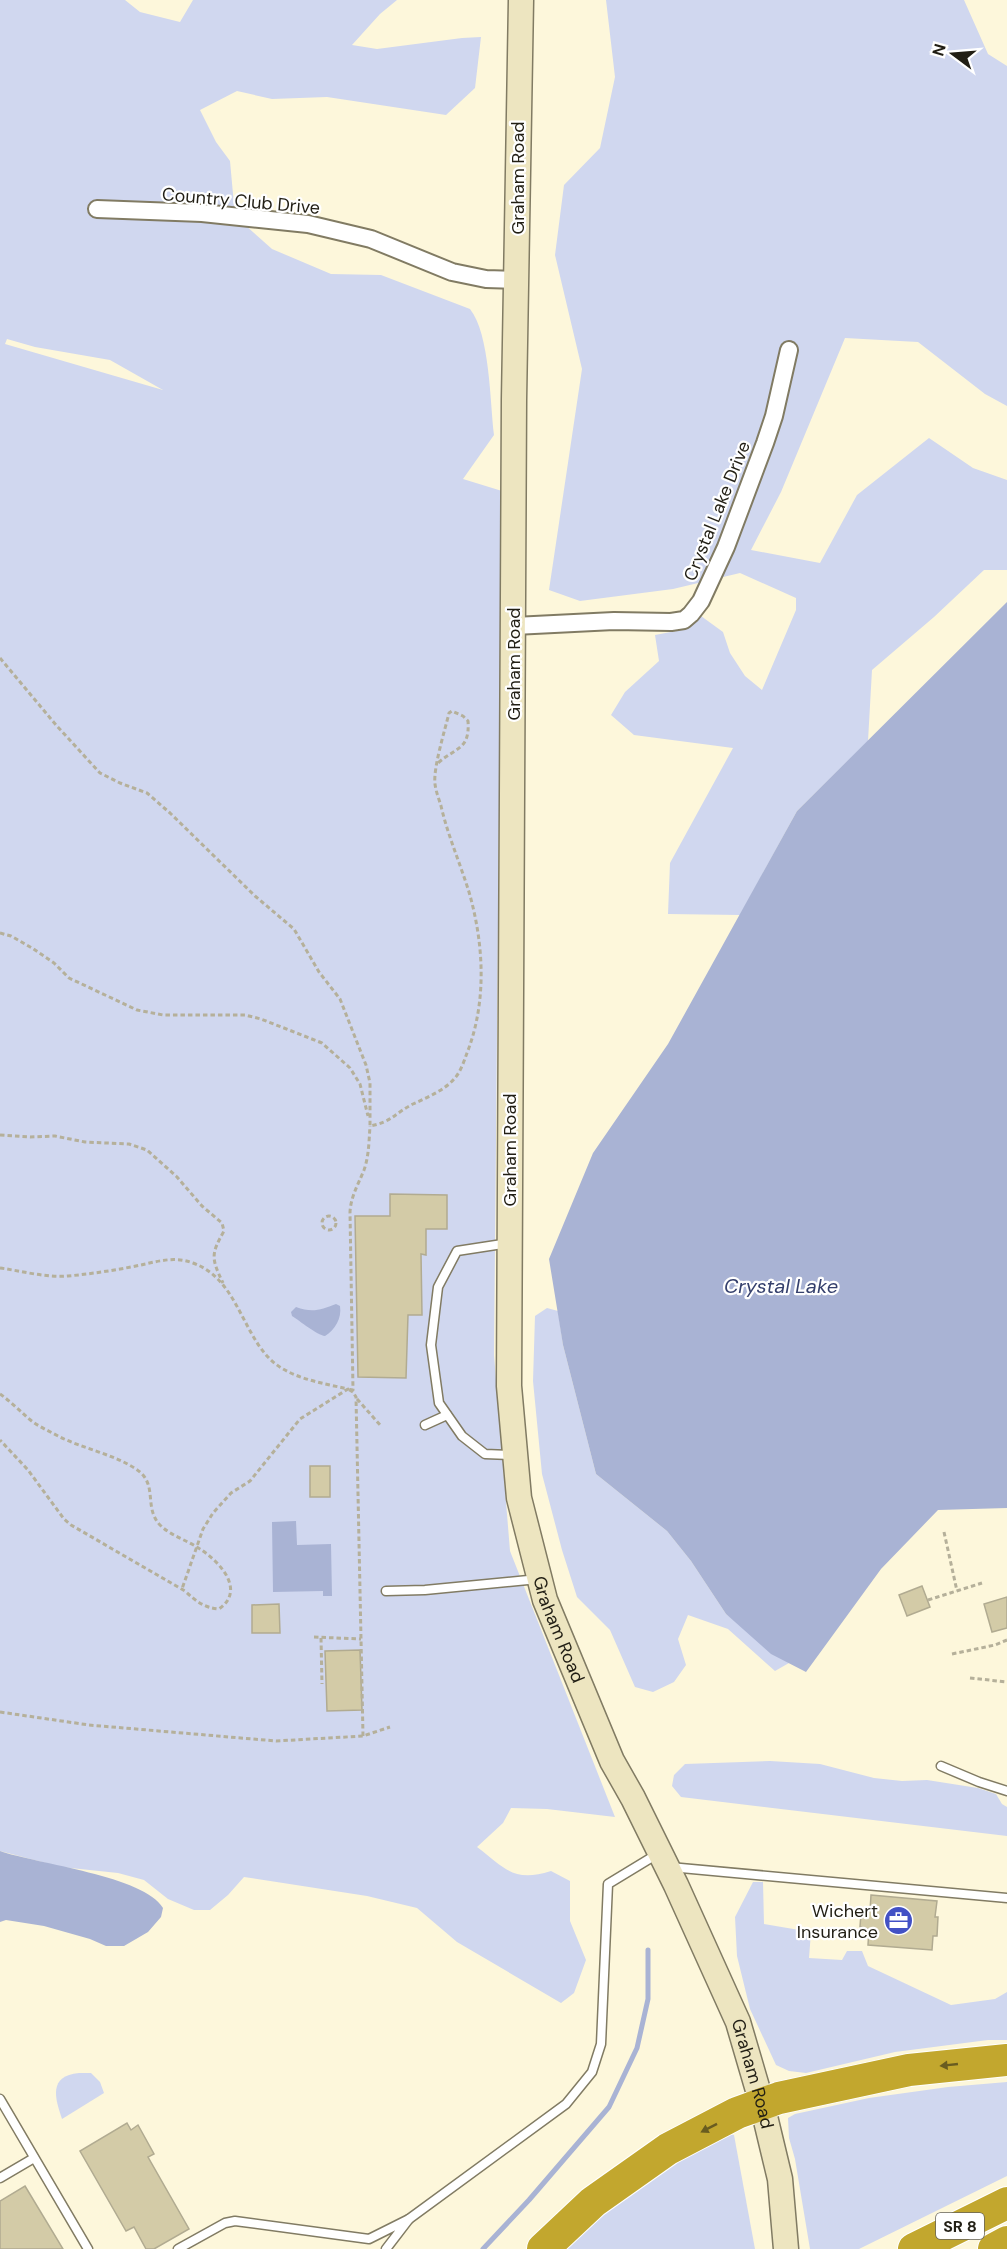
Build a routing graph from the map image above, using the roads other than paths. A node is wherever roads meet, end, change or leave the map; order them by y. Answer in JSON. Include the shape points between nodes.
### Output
{"nodes":[{"id":1,"x":521,"y":0,"type":"edge"},
{"id":2,"x":97,"y":209,"type":"dead end"},
{"id":3,"x":517,"y":280,"type":"junction"},
{"id":4,"x":789,"y":350,"type":"dead end"},
{"id":5,"x":514,"y":626,"type":"junction"},
{"id":6,"x":509,"y":1243,"type":"junction"},
{"id":7,"x":447,"y":1415,"type":"junction"},
{"id":8,"x":425,"y":1425,"type":"dead end"},
{"id":9,"x":515,"y":1455,"type":"junction"},
{"id":10,"x":540,"y":1579,"type":"junction"},
{"id":11,"x":386,"y":1591,"type":"dead end"},
{"id":12,"x":941,"y":1767,"type":"dead end"},
{"id":13,"x":1007,"y":1791,"type":"edge"},
{"id":14,"x":663,"y":1859,"type":"junction"},
{"id":15,"x":1007,"y":1898,"type":"edge"},
{"id":16,"x":1007,"y":2060,"type":"edge"},
{"id":17,"x":0,"y":2099,"type":"edge"},
{"id":18,"x":762,"y":2104,"type":"junction"},
{"id":19,"x":34,"y":2158,"type":"junction"},
{"id":20,"x":0,"y":2178,"type":"edge"},
{"id":21,"x":1007,"y":2203,"type":"edge"},
{"id":22,"x":409,"y":2219,"type":"junction"},
{"id":23,"x":1007,"y":2242,"type":"edge"},
{"id":24,"x":88,"y":2249,"type":"edge"},
{"id":25,"x":178,"y":2249,"type":"edge"},
{"id":26,"x":386,"y":2249,"type":"edge"},
{"id":27,"x":543,"y":2249,"type":"edge"},
{"id":28,"x":786,"y":2249,"type":"edge"},
{"id":29,"x":914,"y":2249,"type":"edge"},
{"id":30,"x":994,"y":2249,"type":"edge"}],
"edges":[{"from":1,"to":3,"type":"main road","name":"Graham Road"},
{"from":2,"to":3,"type":"street","name":"Country Club Drive","via":[[202,213],[308,224],[371,239],[452,272]]},
{"from":3,"to":5,"type":"main road","name":"Graham Road"},
{"from":4,"to":5,"type":"street","name":"Crystal Lake Drive","via":[[765,443],[726,547],[691,614],[671,622]]},
{"from":5,"to":6,"type":"main road","name":"Graham Road"},
{"from":6,"to":7,"type":"lane","via":[[457,1251],[438,1287],[431,1345],[439,1403]]},
{"from":6,"to":9,"type":"main road","name":"Graham Road","via":[[509,1386]]},
{"from":7,"to":8,"type":"lane"},
{"from":7,"to":9,"type":"lane","via":[[462,1436],[485,1454]]},
{"from":9,"to":10,"type":"main road","name":"Graham Road","via":[[519,1498]]},
{"from":10,"to":11,"type":"lane"},
{"from":10,"to":14,"type":"main road","name":"Graham Road","via":[[545,1600],[612,1761]]},
{"from":12,"to":13,"type":"lane"},
{"from":14,"to":15,"type":"lane"},
{"from":14,"to":18,"type":"main road","name":"Graham Road","via":[[738,2022]]},
{"from":14,"to":22,"type":"lane","via":[[608,1884],[602,2044],[592,2072],[566,2104]]},
{"from":16,"to":18,"type":"highway","one_way":true,"via":[[909,2070]]},
{"from":17,"to":19,"type":"lane"},
{"from":18,"to":27,"type":"highway","one_way":true,"via":[[668,2149],[593,2202]]},
{"from":18,"to":28,"type":"main road","name":"Graham Road","via":[[780,2179]]},
{"from":19,"to":20,"type":"lane"},
{"from":19,"to":24,"type":"lane"},
{"from":21,"to":29,"type":"highway","number":"SR 8"},
{"from":22,"to":25,"type":"lane","via":[[369,2239],[235,2221]]},
{"from":22,"to":26,"type":"lane"},
{"from":23,"to":30,"type":"highway","number":"SR 8"}]}
